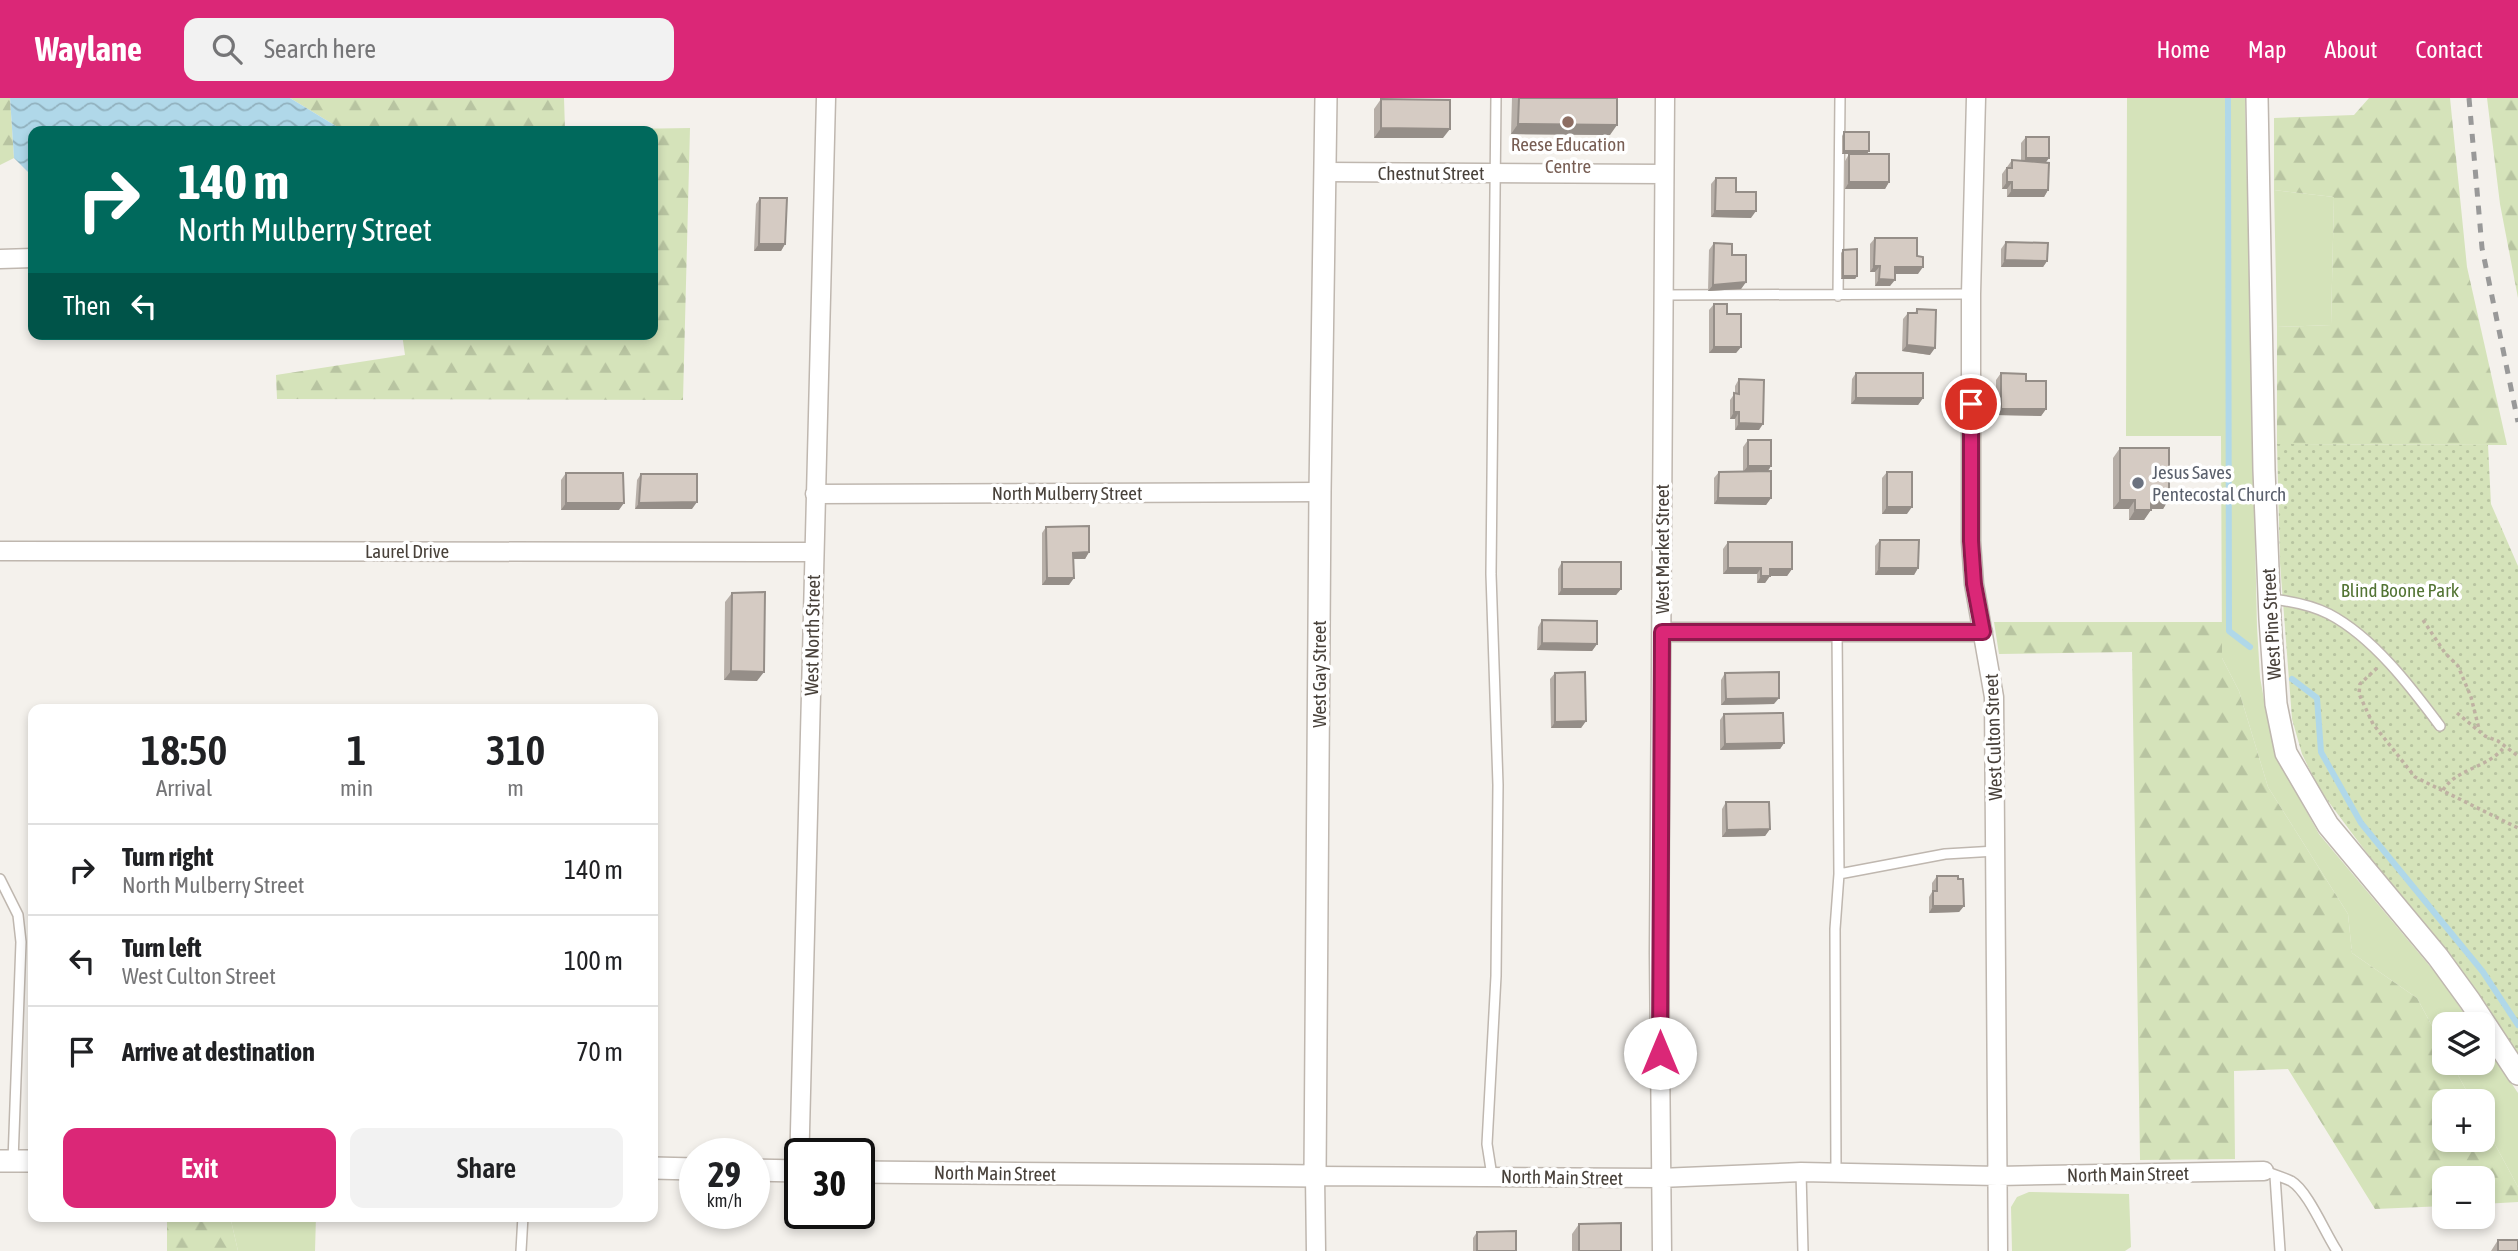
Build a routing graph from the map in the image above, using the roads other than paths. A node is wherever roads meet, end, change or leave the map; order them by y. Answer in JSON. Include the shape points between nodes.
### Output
{"nodes":[{"id":1,"x":826,"y":98,"type":"edge"},
{"id":2,"x":1325,"y":98,"type":"edge"},
{"id":3,"x":1496,"y":98,"type":"edge"},
{"id":4,"x":1665,"y":98,"type":"edge"},
{"id":5,"x":1840,"y":98,"type":"edge"},
{"id":6,"x":1976,"y":98,"type":"edge"},
{"id":7,"x":2257,"y":98,"type":"edge"},
{"id":8,"x":1324,"y":173,"type":"junction"},
{"id":9,"x":1494,"y":174,"type":"junction"},
{"id":10,"x":1664,"y":174,"type":"junction"},
{"id":11,"x":28,"y":258,"type":"edge"},
{"id":12,"x":0,"y":259,"type":"edge"},
{"id":13,"x":1971,"y":294,"type":"junction"},
{"id":14,"x":1664,"y":295,"type":"junction"},
{"id":15,"x":1838,"y":296,"type":"junction"},
{"id":16,"x":1320,"y":492,"type":"junction"},
{"id":17,"x":815,"y":494,"type":"junction"},
{"id":18,"x":0,"y":551,"type":"edge"},
{"id":19,"x":814,"y":551,"type":"junction"},
{"id":20,"x":2269,"y":598,"type":"junction"},
{"id":21,"x":1837,"y":631,"type":"junction"},
{"id":22,"x":1662,"y":632,"type":"junction"},
{"id":23,"x":1983,"y":632,"type":"junction"},
{"id":24,"x":2440,"y":726,"type":"dead end"},
{"id":25,"x":1996,"y":851,"type":"junction"},
{"id":26,"x":1839,"y":874,"type":"junction"},
{"id":27,"x":0,"y":879,"type":"edge"},
{"id":28,"x":2518,"y":1074,"type":"edge"},
{"id":29,"x":800,"y":1138,"type":"edge"},
{"id":30,"x":15,"y":1161,"type":"edge"},
{"id":31,"x":658,"y":1168,"type":"edge"},
{"id":32,"x":679,"y":1169,"type":"edge"},
{"id":33,"x":875,"y":1172,"type":"edge"},
{"id":34,"x":1801,"y":1172,"type":"junction"},
{"id":35,"x":1836,"y":1172,"type":"junction"},
{"id":36,"x":2270,"y":1173,"type":"junction"},
{"id":37,"x":1315,"y":1176,"type":"junction"},
{"id":38,"x":1492,"y":1176,"type":"junction"},
{"id":39,"x":1998,"y":1176,"type":"junction"},
{"id":40,"x":1660,"y":1178,"type":"junction"},
{"id":41,"x":523,"y":1222,"type":"edge"},
{"id":42,"x":521,"y":1251,"type":"edge"},
{"id":43,"x":1316,"y":1251,"type":"edge"},
{"id":44,"x":1662,"y":1251,"type":"edge"},
{"id":45,"x":1803,"y":1251,"type":"edge"},
{"id":46,"x":1998,"y":1251,"type":"edge"},
{"id":47,"x":2280,"y":1251,"type":"edge"},
{"id":48,"x":2337,"y":1251,"type":"edge"}],
"edges":[{"from":1,"to":17,"type":"street","name":"West North Street"},
{"from":2,"to":8,"type":"street","name":"West Gay Street"},
{"from":3,"to":9,"type":"lane"},
{"from":4,"to":10,"type":"street","name":"West Market Street"},
{"from":5,"to":15,"type":"lane"},
{"from":6,"to":13,"type":"street","name":"West Culton Street"},
{"from":7,"to":20,"type":"street","name":"West Pine Street"},
{"from":8,"to":9,"type":"street","name":"Chestnut Street"},
{"from":8,"to":16,"type":"street","name":"West Gay Street"},
{"from":9,"to":10,"type":"street","name":"Chestnut Street"},
{"from":9,"to":38,"type":"lane","via":[[1491,574],[1498,785],[1496,976],[1487,1144]]},
{"from":10,"to":14,"type":"street","name":"West Market Street"},
{"from":11,"to":12,"type":"street"},
{"from":13,"to":15,"type":"lane"},
{"from":13,"to":23,"type":"street","name":"West Culton Street","via":[[1971,541]]},
{"from":14,"to":15,"type":"lane"},
{"from":14,"to":22,"type":"street","name":"West Market Street"},
{"from":16,"to":17,"type":"street","name":"North Mulberry Street"},
{"from":16,"to":37,"type":"street","name":"West Gay Street"},
{"from":17,"to":19,"type":"street","name":"West North Street"},
{"from":18,"to":19,"type":"street","name":"Laurel Drive"},
{"from":19,"to":29,"type":"street","name":"West North Street"},
{"from":20,"to":24,"type":"lane","via":[[2329,614],[2368,643],[2408,683]]},
{"from":20,"to":28,"type":"street","name":"West Pine Street","via":[[2276,704],[2286,752],[2329,825],[2438,957]]},
{"from":21,"to":22,"type":"street"},
{"from":21,"to":23,"type":"street"},
{"from":21,"to":26,"type":"lane"},
{"from":22,"to":40,"type":"street","name":"West Market Street"},
{"from":23,"to":25,"type":"street","name":"West Culton Street","via":[[1994,696]]},
{"from":25,"to":26,"type":"lane","via":[[1945,854]]},
{"from":25,"to":39,"type":"street","name":"West Culton Street"},
{"from":26,"to":35,"type":"lane"},
{"from":27,"to":30,"type":"lane","via":[[18,915],[21,942]]},
{"from":31,"to":32,"type":"street"},
{"from":33,"to":37,"type":"street","name":"North Main Street"},
{"from":34,"to":35,"type":"street","name":"North Main Street"},
{"from":34,"to":40,"type":"street","name":"North Main Street"},
{"from":34,"to":45,"type":"lane"},
{"from":35,"to":39,"type":"street","name":"North Main Street"},
{"from":36,"to":39,"type":"street","name":"North Main Street"},
{"from":36,"to":47,"type":"lane"},
{"from":36,"to":48,"type":"lane","via":[[2293,1182],[2315,1209]]},
{"from":37,"to":38,"type":"street","name":"North Main Street"},
{"from":37,"to":43,"type":"street","name":"West Gay Street"},
{"from":38,"to":40,"type":"street","name":"North Main Street"},
{"from":39,"to":46,"type":"street","name":"West Culton Street"},
{"from":40,"to":44,"type":"street","name":"West Market Street"},
{"from":41,"to":42,"type":"lane"}]}
